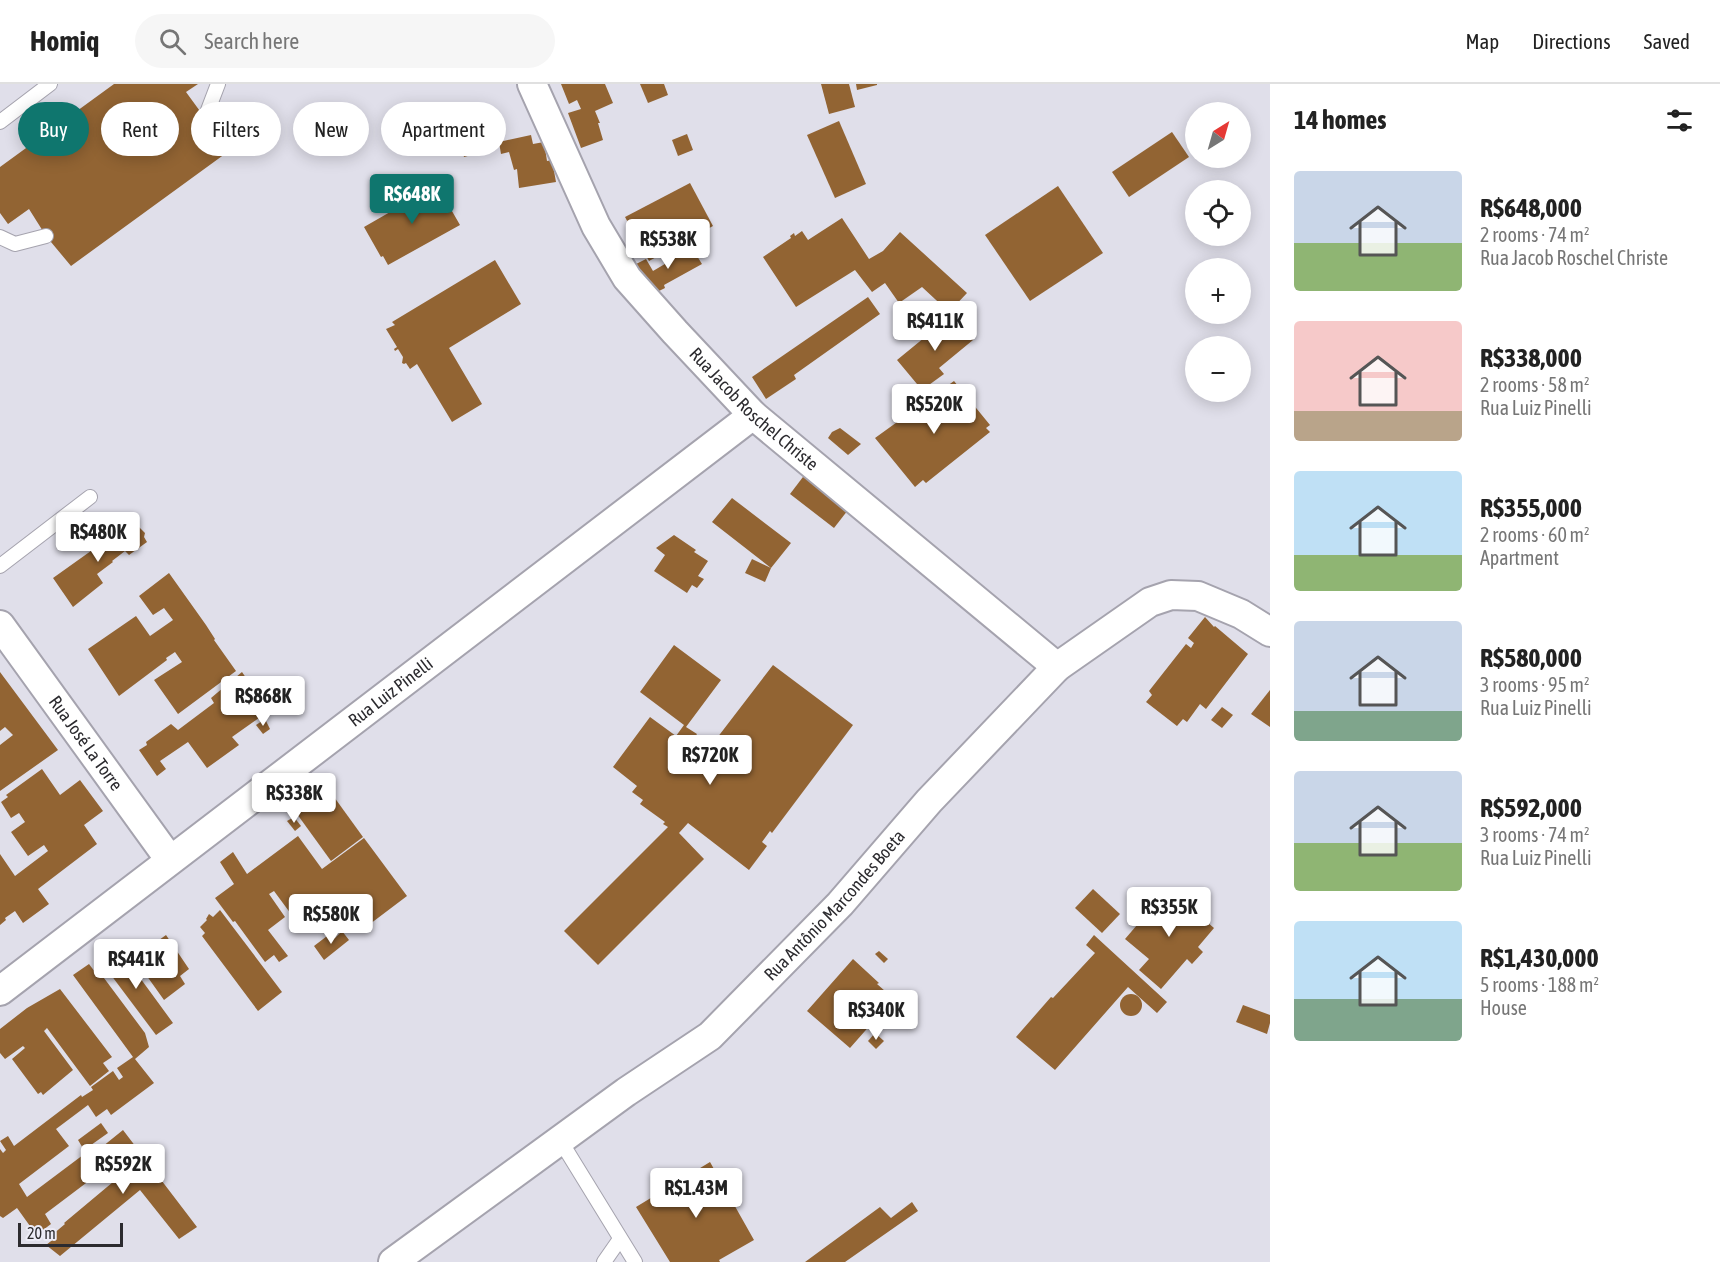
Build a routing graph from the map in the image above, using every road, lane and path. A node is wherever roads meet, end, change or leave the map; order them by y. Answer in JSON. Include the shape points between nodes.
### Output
{"nodes":[{"id":1,"x":50,"y":84,"type":"edge"},
{"id":2,"x":218,"y":84,"type":"edge"},
{"id":3,"x":532,"y":84,"type":"edge"},
{"id":4,"x":211,"y":102,"type":"edge"},
{"id":5,"x":0,"y":122,"type":"edge"},
{"id":6,"x":46,"y":236,"type":"dead end"},
{"id":7,"x":0,"y":237,"type":"edge"},
{"id":8,"x":753,"y":415,"type":"junction"},
{"id":9,"x":90,"y":497,"type":"dead end"},
{"id":10,"x":0,"y":566,"type":"edge"},
{"id":11,"x":0,"y":625,"type":"edge"},
{"id":12,"x":1270,"y":632,"type":"edge"},
{"id":13,"x":1057,"y":667,"type":"junction"},
{"id":14,"x":170,"y":860,"type":"junction"},
{"id":15,"x":0,"y":991,"type":"edge"},
{"id":16,"x":560,"y":1140,"type":"junction"},
{"id":17,"x":620,"y":1239,"type":"junction"},
{"id":18,"x":393,"y":1262,"type":"edge"},
{"id":19,"x":604,"y":1262,"type":"edge"},
{"id":20,"x":635,"y":1262,"type":"edge"}],
"edges":[{"from":1,"to":5,"type":"lane"},
{"from":2,"to":4,"type":"lane"},
{"from":3,"to":8,"type":"street","name":"Rua Jacob Roschel Christe","via":[[596,226],[627,278]]},
{"from":6,"to":7,"type":"lane","via":[[15,244]]},
{"from":8,"to":13,"type":"street","name":"Rua Jacob Roschel Christe"},
{"from":8,"to":14,"type":"street","name":"Rua Luiz Pinelli"},
{"from":9,"to":10,"type":"lane"},
{"from":11,"to":14,"type":"street","name":"Rua José La Torre"},
{"from":12,"to":13,"type":"street","name":"Rua Antônio Marcondes Boeta","via":[[1241,614],[1198,596],[1171,595],[1150,603]]},
{"from":13,"to":16,"type":"street","name":"Rua Antônio Marcondes Boeta","via":[[929,801],[840,904],[710,1036]]},
{"from":14,"to":15,"type":"street","name":"Rua Luiz Pinelli"},
{"from":16,"to":17,"type":"lane"},
{"from":16,"to":18,"type":"street","name":"Rua Antônio Marcondes Boeta"},
{"from":17,"to":19,"type":"lane"},
{"from":17,"to":20,"type":"lane"}]}
